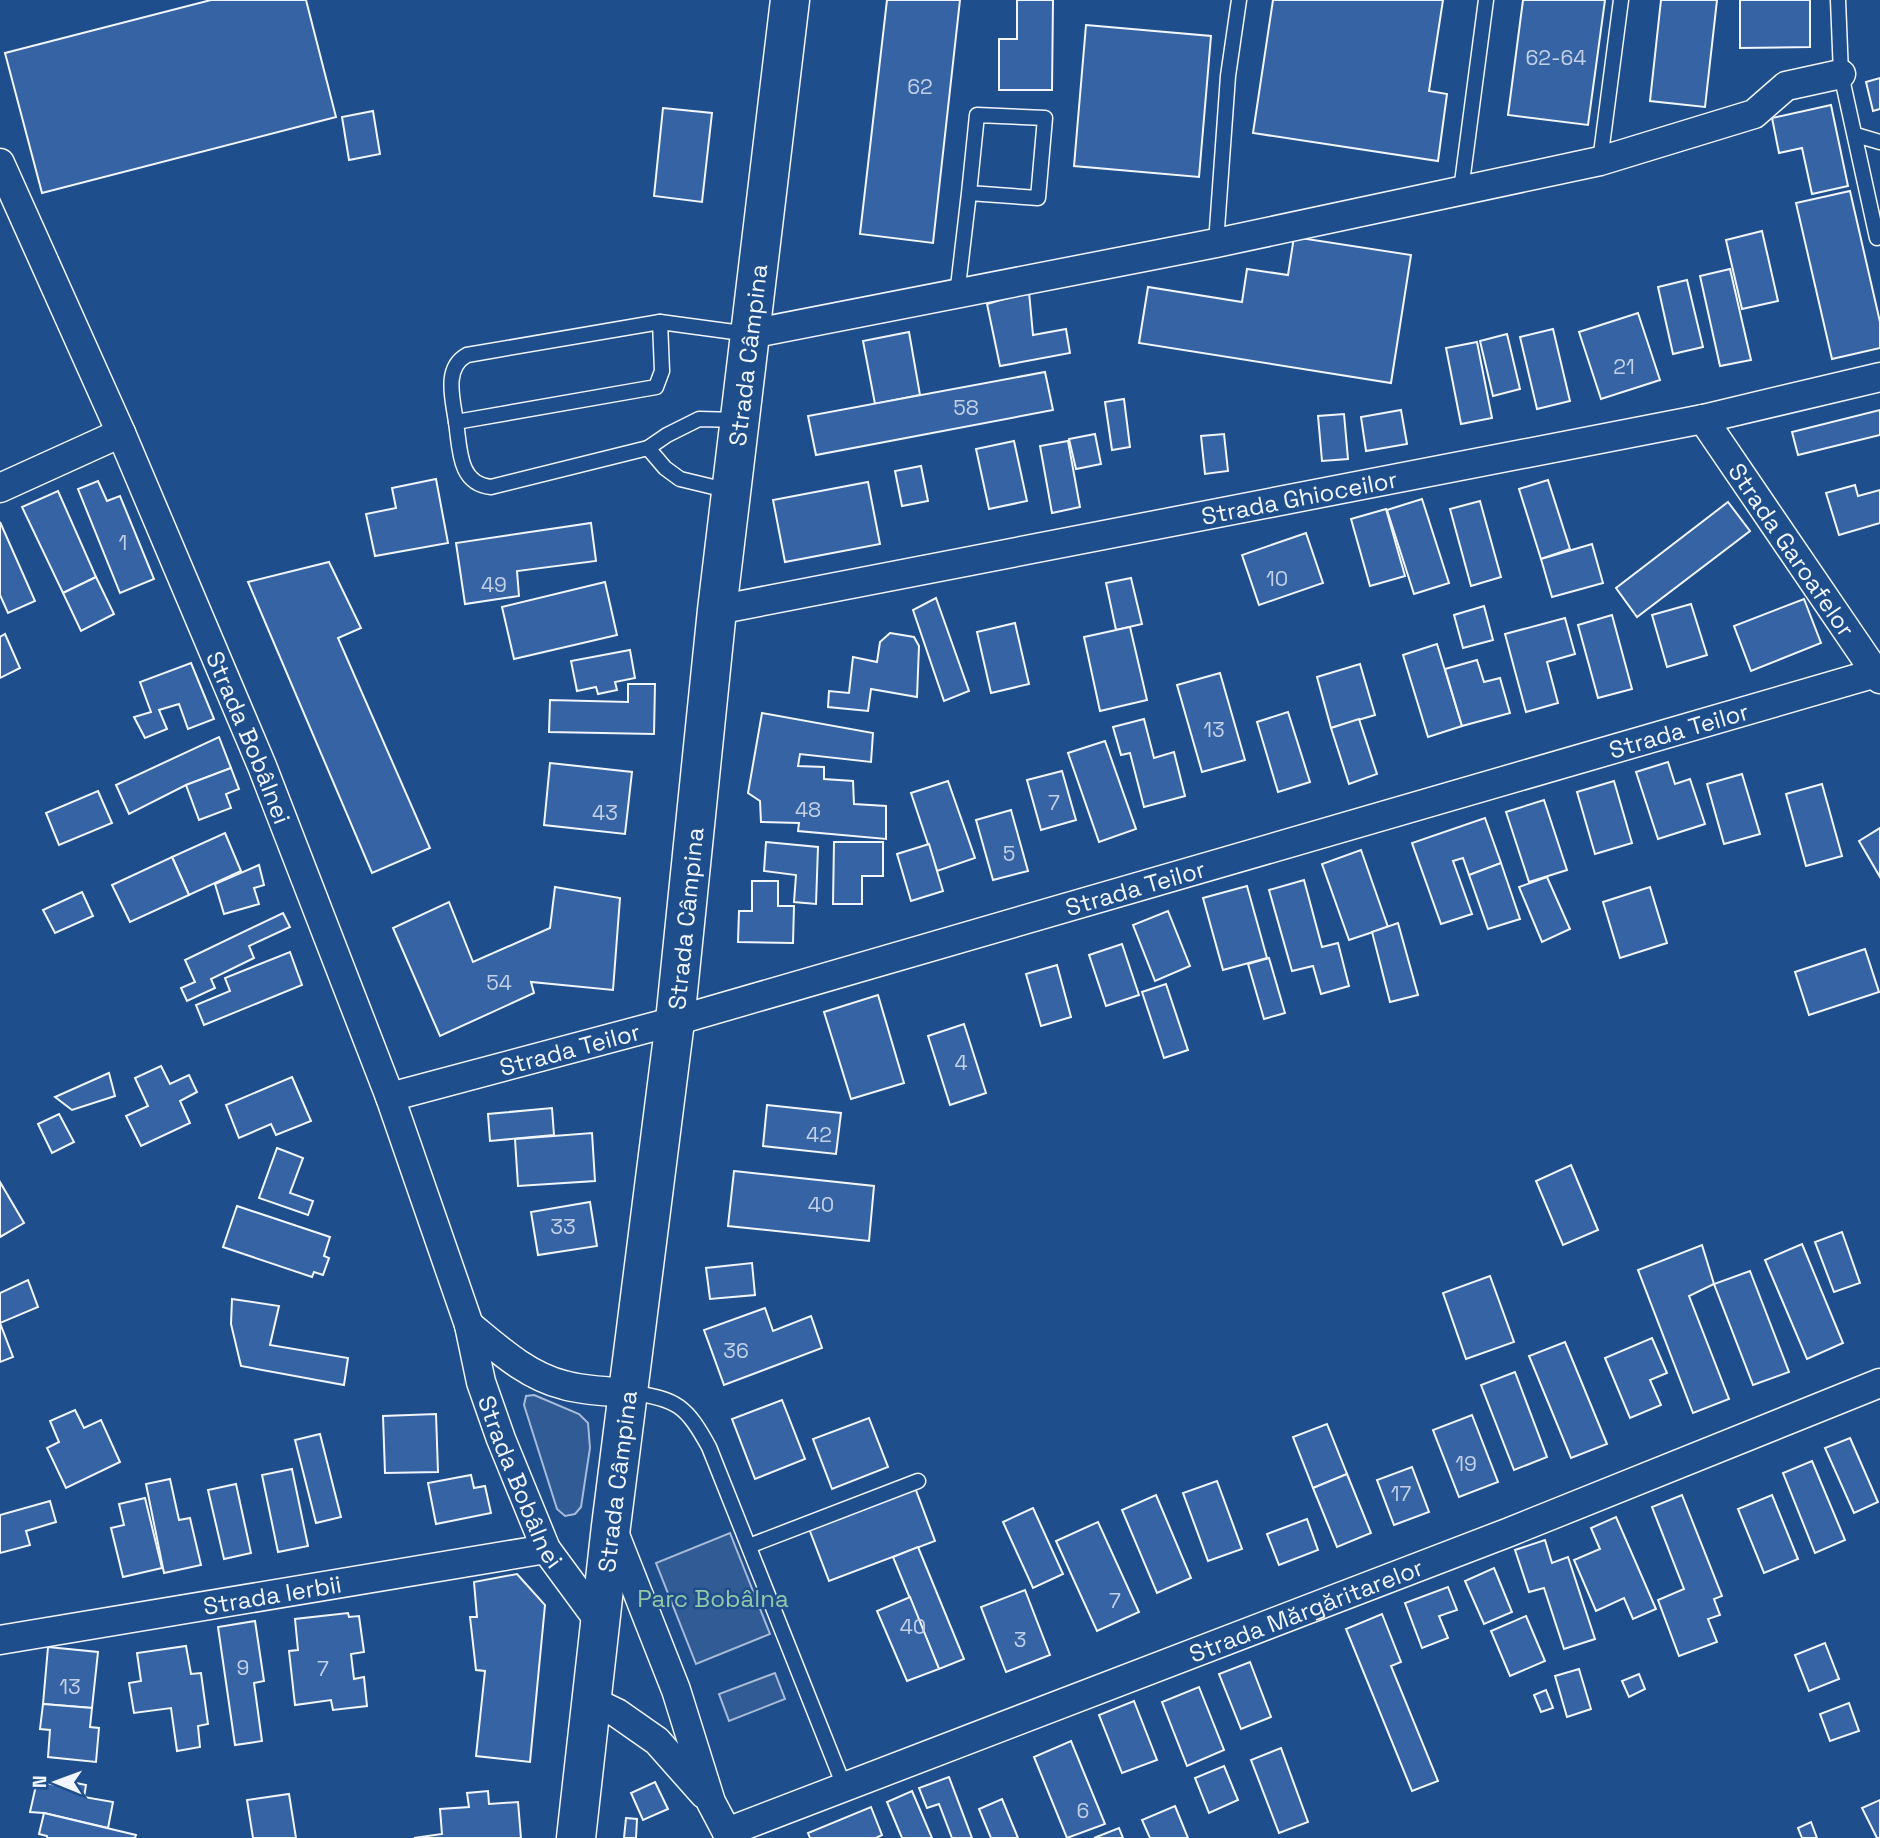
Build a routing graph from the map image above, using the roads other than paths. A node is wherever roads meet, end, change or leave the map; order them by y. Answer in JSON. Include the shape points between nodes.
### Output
{"nodes":[{"id":1,"x":789,"y":0,"type":"edge"},
{"id":2,"x":1239,"y":0,"type":"edge"},
{"id":3,"x":1486,"y":0,"type":"edge"},
{"id":4,"x":1621,"y":0,"type":"edge"},
{"id":5,"x":1838,"y":0,"type":"edge"},
{"id":6,"x":1841,"y":74,"type":"junction"},
{"id":7,"x":1856,"y":135,"type":"junction"},
{"id":8,"x":1880,"y":142,"type":"edge"},
{"id":9,"x":1600,"y":161,"type":"junction"},
{"id":10,"x":0,"y":163,"type":"edge"},
{"id":11,"x":1461,"y":190,"type":"junction"},
{"id":12,"x":969,"y":193,"type":"junction"},
{"id":13,"x":1877,"y":238,"type":"dead end"},
{"id":14,"x":1216,"y":243,"type":"junction"},
{"id":15,"x":957,"y":295,"type":"junction"},
{"id":16,"x":660,"y":322,"type":"junction"},
{"id":17,"x":750,"y":334,"type":"junction"},
{"id":18,"x":1880,"y":377,"type":"edge"},
{"id":19,"x":1703,"y":419,"type":"junction"},
{"id":20,"x":739,"y":420,"type":"junction"},
{"id":21,"x":456,"y":422,"type":"junction"},
{"id":22,"x":121,"y":433,"type":"junction"},
{"id":23,"x":648,"y":448,"type":"junction"},
{"id":24,"x":0,"y":488,"type":"edge"},
{"id":25,"x":731,"y":492,"type":"junction"},
{"id":26,"x":717,"y":610,"type":"junction"},
{"id":27,"x":1878,"y":676,"type":"edge"},
{"id":28,"x":674,"y":1021,"type":"junction"},
{"id":29,"x":390,"y":1097,"type":"junction"},
{"id":30,"x":469,"y":1325,"type":"junction"},
{"id":31,"x":1880,"y":1383,"type":"edge"},
{"id":32,"x":629,"y":1393,"type":"junction"},
{"id":33,"x":918,"y":1480,"type":"dead end"},
{"id":34,"x":611,"y":1526,"type":"junction"},
{"id":35,"x":749,"y":1546,"type":"junction"},
{"id":36,"x":546,"y":1549,"type":"junction"},
{"id":37,"x":601,"y":1625,"type":"junction"},
{"id":38,"x":0,"y":1640,"type":"edge"},
{"id":39,"x":592,"y":1701,"type":"junction"},
{"id":40,"x":844,"y":1786,"type":"junction"},
{"id":41,"x":711,"y":1802,"type":"junction"},
{"id":42,"x":728,"y":1835,"type":"edge"},
{"id":43,"x":576,"y":1838,"type":"edge"}],
"edges":[{"from":1,"to":17,"type":"main road","name":"Strada Câmpina"},
{"from":2,"to":14,"type":"lane","via":[[1228,76]]},
{"from":3,"to":11,"type":"lane"},
{"from":4,"to":9,"type":"lane"},
{"from":5,"to":6,"type":"lane"},
{"from":6,"to":7,"type":"lane"},
{"from":6,"to":9,"type":"street","via":[[1786,86],[1754,114]]},
{"from":7,"to":8,"type":"lane"},
{"from":7,"to":13,"type":"lane"},
{"from":9,"to":11,"type":"street"},
{"from":10,"to":22,"type":"street","name":"Strada Bobâlnei"},
{"from":11,"to":14,"type":"street"},
{"from":12,"to":12,"type":"lane","via":[[1038,198],[1045,118],[977,115]]},
{"from":12,"to":15,"type":"lane"},
{"from":14,"to":15,"type":"street"},
{"from":15,"to":17,"type":"street"},
{"from":16,"to":17,"type":"lane"},
{"from":16,"to":21,"type":"lane","via":[[662,371],[656,387]]},
{"from":16,"to":21,"type":"lane","via":[[467,355],[452,373]]},
{"from":17,"to":20,"type":"main road","name":"Strada Câmpina"},
{"from":18,"to":19,"type":"street","name":"Strada Ghioceilor"},
{"from":19,"to":26,"type":"street","name":"Strada Ghioceilor"},
{"from":19,"to":27,"type":"street","name":"Strada Garoafelor"},
{"from":20,"to":23,"type":"lane","via":[[699,419]]},
{"from":20,"to":25,"type":"main road","name":"Strada Câmpina"},
{"from":21,"to":23,"type":"lane","via":[[463,466],[482,486],[503,485]]},
{"from":22,"to":24,"type":"street"},
{"from":22,"to":29,"type":"street","name":"Strada Bobâlnei","via":[[262,766]]},
{"from":23,"to":25,"type":"lane","via":[[680,480]]},
{"from":25,"to":26,"type":"main road","name":"Strada Câmpina"},
{"from":26,"to":28,"type":"main road","name":"Strada Câmpina"},
{"from":27,"to":28,"type":"street","name":"Strada Teilor"},
{"from":28,"to":29,"type":"street","name":"Strada Teilor"},
{"from":28,"to":32,"type":"main road","name":"Strada Câmpina"},
{"from":29,"to":30,"type":"street","name":"Strada Bobâlnei"},
{"from":30,"to":32,"type":"street","name":"Strada Bobâlnei","via":[[545,1379]]},
{"from":30,"to":36,"type":"street","name":"Strada Bobâlnei","via":[[481,1382]]},
{"from":31,"to":40,"type":"street","name":"Strada Mărgăritarelor","via":[[1507,1533]]},
{"from":32,"to":34,"type":"main road","name":"Strada Câmpina"},
{"from":32,"to":35,"type":"lane","via":[[658,1396],[684,1409],[695,1423]]},
{"from":33,"to":35,"type":"lane"},
{"from":34,"to":37,"type":"main road","name":"Strada Câmpina"},
{"from":34,"to":41,"type":"street","via":[[677,1690]]},
{"from":35,"to":40,"type":"lane"},
{"from":36,"to":37,"type":"street","name":"Strada Bobâlnei"},
{"from":36,"to":38,"type":"street","name":"Strada Ierbii"},
{"from":37,"to":39,"type":"main road","name":"Strada Câmpina"},
{"from":39,"to":41,"type":"street","via":[[657,1741]]},
{"from":39,"to":43,"type":"main road","name":"Strada Câmpina"},
{"from":40,"to":42,"type":"street","name":"Strada Mărgăritarelor"},
{"from":41,"to":42,"type":"street"}]}
